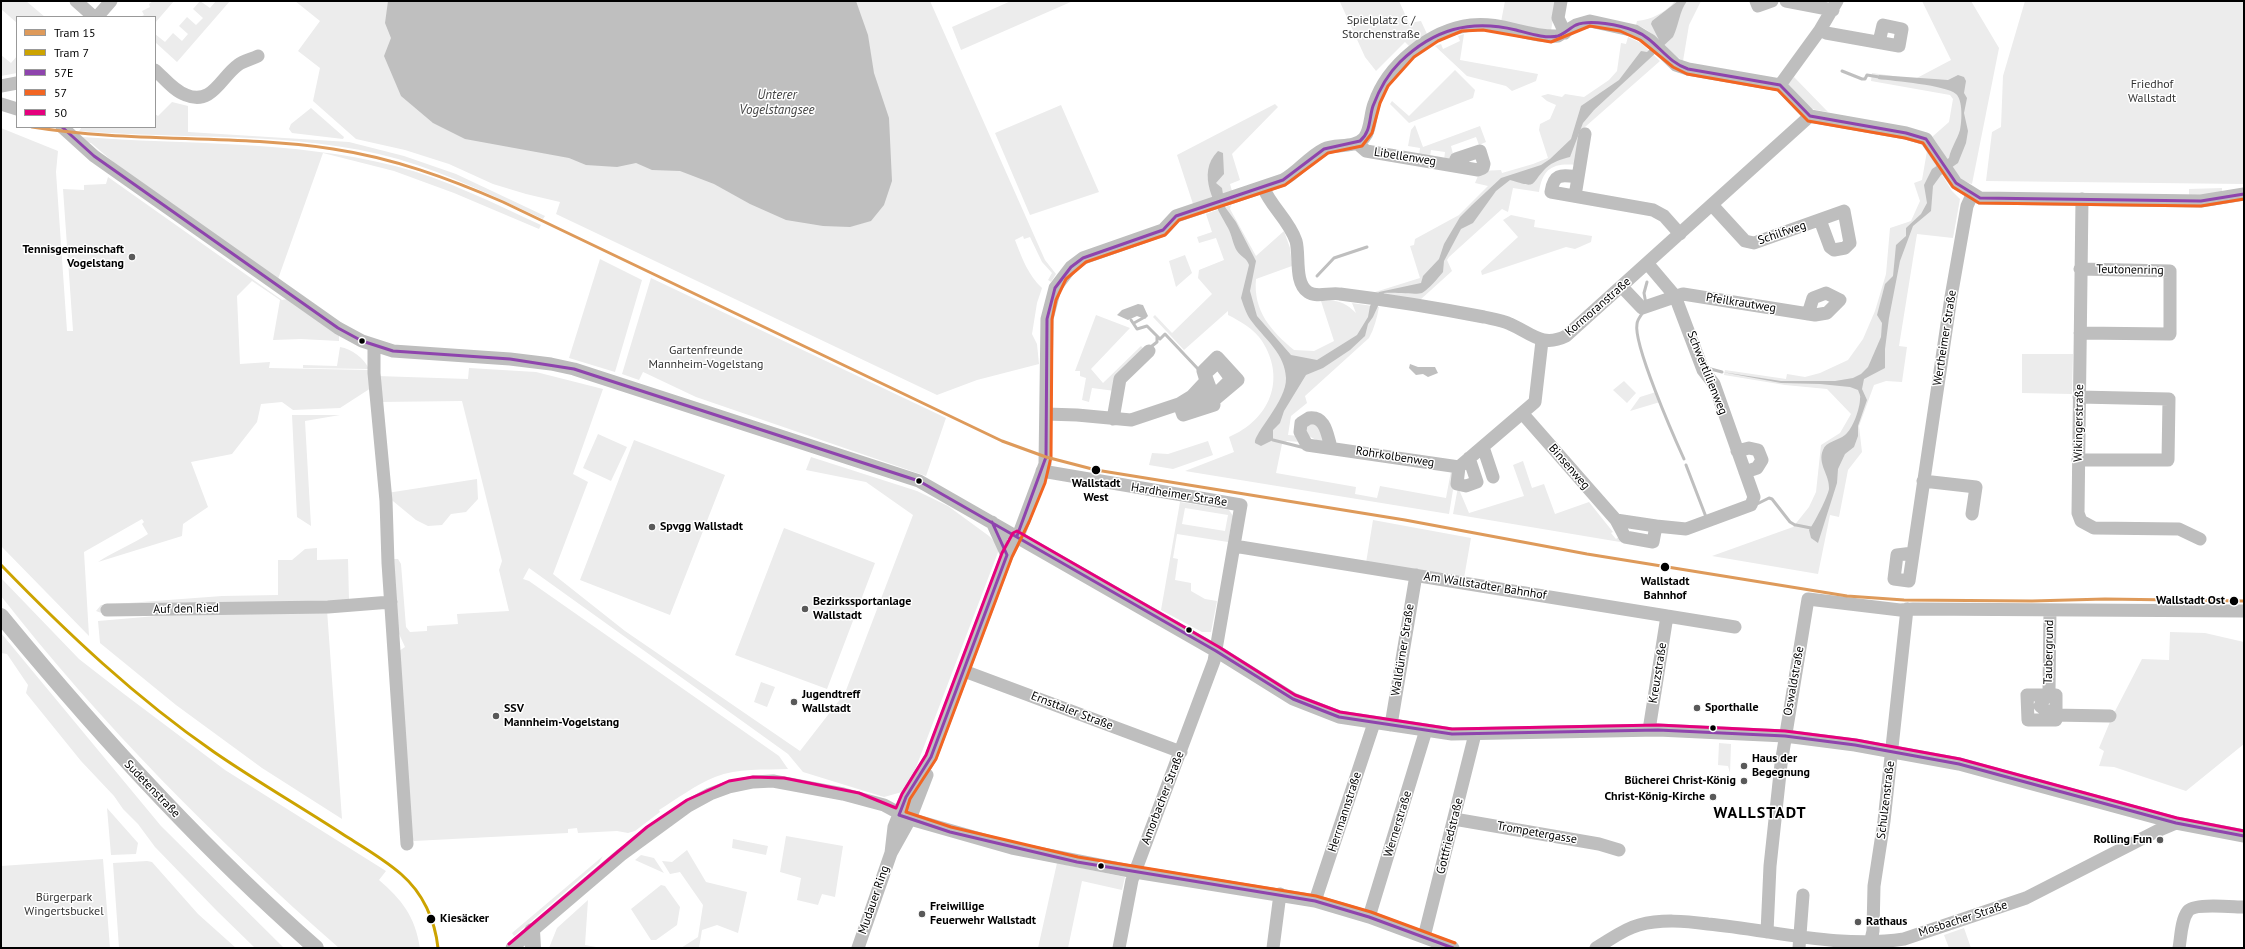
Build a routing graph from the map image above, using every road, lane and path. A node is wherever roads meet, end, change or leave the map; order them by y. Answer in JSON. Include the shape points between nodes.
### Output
{"nodes":[{"id":1,"x":76,"y":1,"type":"edge"},
{"id":2,"x":111,"y":1,"type":"edge"},
{"id":3,"x":1561,"y":1,"type":"edge"},
{"id":4,"x":1756,"y":1,"type":"edge"},
{"id":5,"x":1772,"y":1,"type":"edge"},
{"id":6,"x":1786,"y":1,"type":"edge"},
{"id":7,"x":1835,"y":6,"type":"edge"},
{"id":8,"x":95,"y":16,"type":"edge"},
{"id":9,"x":97,"y":16,"type":"edge"},
{"id":10,"x":1820,"y":30,"type":"junction"},
{"id":11,"x":1565,"y":33,"type":"junction"},
{"id":12,"x":1879,"y":42,"type":"dead end"},
{"id":13,"x":258,"y":56,"type":"dead end"},
{"id":14,"x":156,"y":71,"type":"edge"},
{"id":15,"x":16,"y":83,"type":"edge"},
{"id":16,"x":1780,"y":85,"type":"junction"},
{"id":17,"x":1,"y":86,"type":"edge"},
{"id":18,"x":1,"y":104,"type":"edge"},
{"id":19,"x":16,"y":109,"type":"edge"},
{"id":20,"x":1810,"y":116,"type":"junction"},
{"id":21,"x":63,"y":128,"type":"edge"},
{"id":22,"x":1585,"y":134,"type":"dead end"},
{"id":23,"x":1358,"y":144,"type":"junction"},
{"id":24,"x":1454,"y":165,"type":"dead end"},
{"id":25,"x":1578,"y":177,"type":"junction"},
{"id":26,"x":1263,"y":186,"type":"junction"},
{"id":27,"x":2244,"y":194,"type":"edge"},
{"id":28,"x":1972,"y":195,"type":"junction"},
{"id":29,"x":1575,"y":196,"type":"junction"},
{"id":30,"x":2082,"y":200,"type":"junction"},
{"id":31,"x":1712,"y":205,"type":"junction"},
{"id":32,"x":1820,"y":220,"type":"dead end"},
{"id":33,"x":1680,"y":234,"type":"junction"},
{"id":34,"x":1648,"y":263,"type":"junction"},
{"id":35,"x":2080,"y":269,"type":"junction"},
{"id":36,"x":1622,"y":286,"type":"junction"},
{"id":37,"x":1675,"y":296,"type":"junction"},
{"id":38,"x":1808,"y":314,"type":"dead end"},
{"id":39,"x":2080,"y":333,"type":"junction"},
{"id":40,"x":1542,"y":341,"type":"junction"},
{"id":41,"x":374,"y":346,"type":"junction"},
{"id":42,"x":1149,"y":351,"type":"dead end"},
{"id":43,"x":1212,"y":393,"type":"dead end"},
{"id":44,"x":2079,"y":397,"type":"junction"},
{"id":45,"x":1179,"y":404,"type":"junction"},
{"id":46,"x":1522,"y":413,"type":"junction"},
{"id":47,"x":1046,"y":414,"type":"junction"},
{"id":48,"x":1114,"y":419,"type":"junction"},
{"id":49,"x":1332,"y":447,"type":"dead end"},
{"id":50,"x":1483,"y":447,"type":"junction"},
{"id":51,"x":1738,"y":451,"type":"junction"},
{"id":52,"x":1469,"y":458,"type":"junction"},
{"id":53,"x":2078,"y":460,"type":"junction"},
{"id":54,"x":1459,"y":467,"type":"junction"},
{"id":55,"x":1042,"y":471,"type":"junction"},
{"id":56,"x":1745,"y":472,"type":"junction"},
{"id":57,"x":1493,"y":477,"type":"dead end"},
{"id":58,"x":1923,"y":481,"type":"junction"},
{"id":59,"x":1754,"y":497,"type":"joint"},
{"id":60,"x":1972,"y":514,"type":"dead end"},
{"id":61,"x":992,"y":522,"type":"junction"},
{"id":62,"x":1017,"y":536,"type":"junction"},
{"id":63,"x":2200,"y":539,"type":"dead end"},
{"id":64,"x":1234,"y":546,"type":"junction"},
{"id":65,"x":1913,"y":553,"type":"dead end"},
{"id":66,"x":1007,"y":555,"type":"junction"},
{"id":67,"x":1416,"y":575,"type":"junction"},
{"id":68,"x":391,"y":602,"type":"junction"},
{"id":69,"x":1906,"y":609,"type":"junction"},
{"id":70,"x":107,"y":610,"type":"dead end"},
{"id":71,"x":2050,"y":610,"type":"junction"},
{"id":72,"x":2244,"y":611,"type":"edge"},
{"id":73,"x":1,"y":616,"type":"edge"},
{"id":74,"x":1668,"y":616,"type":"junction"},
{"id":75,"x":1735,"y":627,"type":"dead end"},
{"id":76,"x":1216,"y":651,"type":"junction"},
{"id":77,"x":964,"y":671,"type":"junction"},
{"id":78,"x":2047,"y":695,"type":"junction"},
{"id":79,"x":2056,"y":715,"type":"junction"},
{"id":80,"x":2110,"y":716,"type":"dead end"},
{"id":81,"x":1374,"y":723,"type":"junction"},
{"id":82,"x":1391,"y":725,"type":"junction"},
{"id":83,"x":1426,"y":730,"type":"junction"},
{"id":84,"x":1649,"y":730,"type":"junction"},
{"id":85,"x":1476,"y":734,"type":"junction"},
{"id":86,"x":1785,"y":736,"type":"junction"},
{"id":87,"x":1892,"y":751,"type":"junction"},
{"id":88,"x":1181,"y":752,"type":"junction"},
{"id":89,"x":904,"y":817,"type":"junction"},
{"id":90,"x":1454,"y":819,"type":"junction"},
{"id":91,"x":2158,"y":825,"type":"junction"},
{"id":92,"x":2244,"y":836,"type":"edge"},
{"id":93,"x":406,"y":844,"type":"dead end"},
{"id":94,"x":1618,"y":850,"type":"dead end"},
{"id":95,"x":1135,"y":872,"type":"junction"},
{"id":96,"x":1280,"y":894,"type":"junction"},
{"id":97,"x":1804,"y":895,"type":"dead end"},
{"id":98,"x":1315,"y":901,"type":"junction"},
{"id":99,"x":2244,"y":907,"type":"edge"},
{"id":100,"x":1369,"y":917,"type":"junction"},
{"id":101,"x":532,"y":930,"type":"junction"},
{"id":102,"x":1767,"y":932,"type":"junction"},
{"id":103,"x":299,"y":933,"type":"junction"},
{"id":104,"x":1424,"y":937,"type":"junction"},
{"id":105,"x":1800,"y":943,"type":"edge"},
{"id":106,"x":1870,"y":945,"type":"edge"},
{"id":107,"x":308,"y":948,"type":"edge"},
{"id":108,"x":316,"y":948,"type":"edge"},
{"id":109,"x":512,"y":948,"type":"edge"},
{"id":110,"x":533,"y":948,"type":"edge"},
{"id":111,"x":858,"y":948,"type":"edge"},
{"id":112,"x":1119,"y":948,"type":"edge"},
{"id":113,"x":1272,"y":948,"type":"edge"},
{"id":114,"x":1453,"y":948,"type":"edge"},
{"id":115,"x":1596,"y":948,"type":"edge"},
{"id":116,"x":2178,"y":948,"type":"edge"}],
"edges":[{"from":1,"to":8,"type":"street"},
{"from":2,"to":9,"type":"street"},
{"from":3,"to":11,"type":"street","via":[[1558,18]]},
{"from":4,"to":5,"type":"street","via":[[1758,6]]},
{"from":6,"to":7,"type":"street"},
{"from":7,"to":10,"type":"street"},
{"from":10,"to":12,"type":"street"},
{"from":10,"to":16,"type":"street"},
{"from":11,"to":16,"type":"street","via":[[1576,25],[1590,21],[1635,31],[1650,40],[1676,65]]},
{"from":11,"to":23,"type":"street","via":[[1551,37],[1498,26],[1472,25],[1448,31],[1427,41],[1398,66],[1384,83],[1374,104],[1365,137]]},
{"from":13,"to":14,"type":"street","via":[[238,65],[216,89],[203,96],[186,96]]},
{"from":15,"to":17,"type":"street"},
{"from":16,"to":20,"type":"street"},
{"from":18,"to":19,"type":"street"},
{"from":20,"to":28,"type":"street","via":[[1926,139],[1949,174],[1962,189]]},
{"from":20,"to":31,"type":"street","name":"Kormoranstraße"},
{"from":21,"to":41,"type":"street","via":[[94,156],[325,319]]},
{"from":22,"to":25,"type":"street"},
{"from":23,"to":24,"type":"street","name":"Libellenweg","via":[[1366,151]]},
{"from":23,"to":26,"type":"street","name":"Mudauer Ring","via":[[1324,149],[1295,173]]},
{"from":25,"to":29,"type":"street"},
{"from":25,"to":29,"type":"street","via":[[1556,177],[1551,192]]},
{"from":26,"to":40,"type":"street","via":[[1267,198],[1280,212],[1295,239],[1303,288],[1314,294],[1332,293],[1503,321]]},
{"from":26,"to":47,"type":"street","name":"Mudauer Ring","via":[[1176,216],[1163,230],[1088,256],[1062,276],[1052,298],[1047,319]]},
{"from":27,"to":30,"type":"street","via":[[2200,201]]},
{"from":28,"to":30,"type":"street","via":[[1988,199]]},
{"from":28,"to":58,"type":"street","name":"Wertheimer Straße","via":[[1967,206],[1951,297]]},
{"from":29,"to":33,"type":"street","via":[[1653,210],[1664,216]]},
{"from":30,"to":35,"type":"street","name":"Wikingerstraße"},
{"from":31,"to":32,"type":"street","name":"Schilfweg","via":[[1745,241],[1754,243]]},
{"from":31,"to":33,"type":"street","name":"Kormoranstraße"},
{"from":33,"to":34,"type":"street","name":"Kormoranstraße"},
{"from":34,"to":36,"type":"street","name":"Kormoranstraße"},
{"from":34,"to":37,"type":"street","name":"Schwertlilienweg"},
{"from":35,"to":39,"type":"street","name":"Wikingerstraße"},
{"from":35,"to":39,"type":"street","name":"Teutonenring","via":[[2170,271],[2170,334]]},
{"from":36,"to":37,"type":"street","via":[[1642,308]]},
{"from":36,"to":40,"type":"street","name":"Kormoranstraße","via":[[1566,336],[1556,341]]},
{"from":37,"to":38,"type":"street","name":"Pfeilkrautweg","via":[[1683,294]]},
{"from":37,"to":51,"type":"street","name":"Schwertlilienweg","via":[[1703,370],[1714,384]]},
{"from":39,"to":44,"type":"street","name":"Wikingerstraße"},
{"from":40,"to":46,"type":"street","via":[[1535,402]]},
{"from":41,"to":61,"type":"street","via":[[411,354],[510,359],[574,369],[919,481]]},
{"from":41,"to":68,"type":"street"},
{"from":42,"to":48,"type":"street","via":[[1120,380]]},
{"from":43,"to":45,"type":"street"},
{"from":44,"to":53,"type":"street","name":"Wikingerstraße"},
{"from":44,"to":53,"type":"street","via":[[2169,399],[2168,460]]},
{"from":45,"to":45,"type":"street","via":[[1192,396],[1206,381],[1203,371],[1217,357],[1238,380],[1213,401],[1214,405],[1183,415]]},
{"from":45,"to":48,"type":"street","via":[[1131,420]]},
{"from":46,"to":50,"type":"street"},
{"from":46,"to":59,"type":"street","name":"Binsenweg","via":[[1616,520],[1686,529],[1751,505]]},
{"from":47,"to":48,"type":"street"},
{"from":47,"to":55,"type":"street","name":"Mudauer Ring","via":[[1046,445]]},
{"from":49,"to":54,"type":"street","name":"Rohrkolbenweg"},
{"from":50,"to":52,"type":"street"},
{"from":50,"to":57,"type":"street"},
{"from":51,"to":56,"type":"street","name":"Schwertlilienweg"},
{"from":51,"to":56,"type":"street","via":[[1749,448],[1758,450],[1762,460],[1756,468]]},
{"from":52,"to":54,"type":"street"},
{"from":52,"to":54,"type":"street","via":[[1477,482],[1466,486],[1457,484]]},
{"from":53,"to":63,"type":"street","name":"Wikingerstraße","via":[[2078,513],[2081,521],[2088,526],[2179,529]]},
{"from":55,"to":62,"type":"street","name":"Mudauer Ring"},
{"from":55,"to":64,"type":"street","name":"Hardheimer Straße","via":[[1241,505]]},
{"from":56,"to":59,"type":"street","name":"Schwertlilienweg"},
{"from":58,"to":60,"type":"street","via":[[1976,487]]},
{"from":58,"to":65,"type":"street","name":"Wertheimer Straße"},
{"from":61,"to":62,"type":"street"},
{"from":61,"to":66,"type":"street"},
{"from":62,"to":66,"type":"street","name":"Mudauer Ring"},
{"from":62,"to":76,"type":"street"},
{"from":64,"to":67,"type":"street","name":"Am Wallstadter Bahnhof"},
{"from":64,"to":76,"type":"street","name":"Hardheimer Straße"},
{"from":66,"to":77,"type":"street","name":"Mudauer Ring"},
{"from":67,"to":74,"type":"street","name":"Am Wallstadter Bahnhof"},
{"from":67,"to":82,"type":"street","name":"Walldürner Straße"},
{"from":68,"to":70,"type":"street","name":"Auf den Ried","via":[[328,607]]},
{"from":68,"to":93,"type":"street"},
{"from":69,"to":71,"type":"street"},
{"from":69,"to":86,"type":"street","name":"Oswaldstraße","via":[[1865,607],[1808,599]]},
{"from":69,"to":87,"type":"street","name":"Schulzenstraße"},
{"from":71,"to":72,"type":"street"},
{"from":71,"to":78,"type":"street","name":"Taubergrund"},
{"from":73,"to":103,"type":"main road","name":"Sudetenstraße","via":[[67,696],[131,767],[235,873]]},
{"from":74,"to":75,"type":"street","name":"Am Wallstadter Bahnhof"},
{"from":74,"to":84,"type":"street","name":"Kreuzstraße"},
{"from":76,"to":81,"type":"street","via":[[1293,699],[1338,717]]},
{"from":76,"to":88,"type":"street","name":"Amorbacher Straße"},
{"from":77,"to":88,"type":"street","name":"Ernsttaler Straße"},
{"from":77,"to":89,"type":"street","name":"Mudauer Ring","via":[[931,757],[927,775]]},
{"from":78,"to":79,"type":"street","name":"Taubergrund","via":[[2040,706]]},
{"from":78,"to":79,"type":"street","name":"Taubergrund","via":[[2028,695],[2028,720],[2056,720]]},
{"from":79,"to":80,"type":"street","name":"Taubergrund"},
{"from":81,"to":82,"type":"street"},
{"from":81,"to":98,"type":"street","name":"Herrmannstraße"},
{"from":82,"to":83,"type":"street"},
{"from":83,"to":85,"type":"street"},
{"from":83,"to":100,"type":"street","name":"Wernerstraße"},
{"from":84,"to":85,"type":"street"},
{"from":84,"to":86,"type":"street"},
{"from":85,"to":90,"type":"street","name":"Gottfriedstraße"},
{"from":86,"to":87,"type":"street"},
{"from":86,"to":102,"type":"street","name":"Oswaldstraße","via":[[1770,866]]},
{"from":87,"to":91,"type":"street","via":[[1959,764]]},
{"from":87,"to":106,"type":"street","name":"Schulzenstraße","via":[[1874,886]]},
{"from":88,"to":95,"type":"street","name":"Amorbacher Straße"},
{"from":89,"to":95,"type":"street","via":[[1005,846]]},
{"from":89,"to":101,"type":"street","via":[[882,814],[830,793],[794,784],[773,781],[729,787],[688,806],[634,845]]},
{"from":89,"to":111,"type":"street","name":"Mudauer Ring"},
{"from":90,"to":94,"type":"street","name":"Trompetergasse","via":[[1599,844]]},
{"from":90,"to":104,"type":"street","name":"Gottfriedstraße"},
{"from":91,"to":92,"type":"street","name":"Mosbacher Straße","via":[[2176,824]]},
{"from":91,"to":106,"type":"street","name":"Mosbacher Straße","via":[[2026,898],[1904,939]]},
{"from":95,"to":96,"type":"street"},
{"from":95,"to":112,"type":"street","name":"Amorbacher Straße"},
{"from":96,"to":98,"type":"street"},
{"from":96,"to":113,"type":"street"},
{"from":97,"to":105,"type":"street"},
{"from":98,"to":100,"type":"street"},
{"from":99,"to":116,"type":"street","via":[[2198,906],[2189,909]]},
{"from":100,"to":104,"type":"street"},
{"from":101,"to":109,"type":"street"},
{"from":101,"to":110,"type":"main road"},
{"from":102,"to":105,"type":"street","name":"Mosbacher Straße"},
{"from":102,"to":115,"type":"street","name":"Mosbacher Straße","via":[[1691,922],[1655,922],[1637,925],[1620,932]]},
{"from":103,"to":107,"type":"main road"},
{"from":103,"to":108,"type":"main road","name":"Sudetenstraße"},
{"from":104,"to":114,"type":"street"},
{"from":105,"to":106,"type":"street","name":"Mosbacher Straße"}]}
